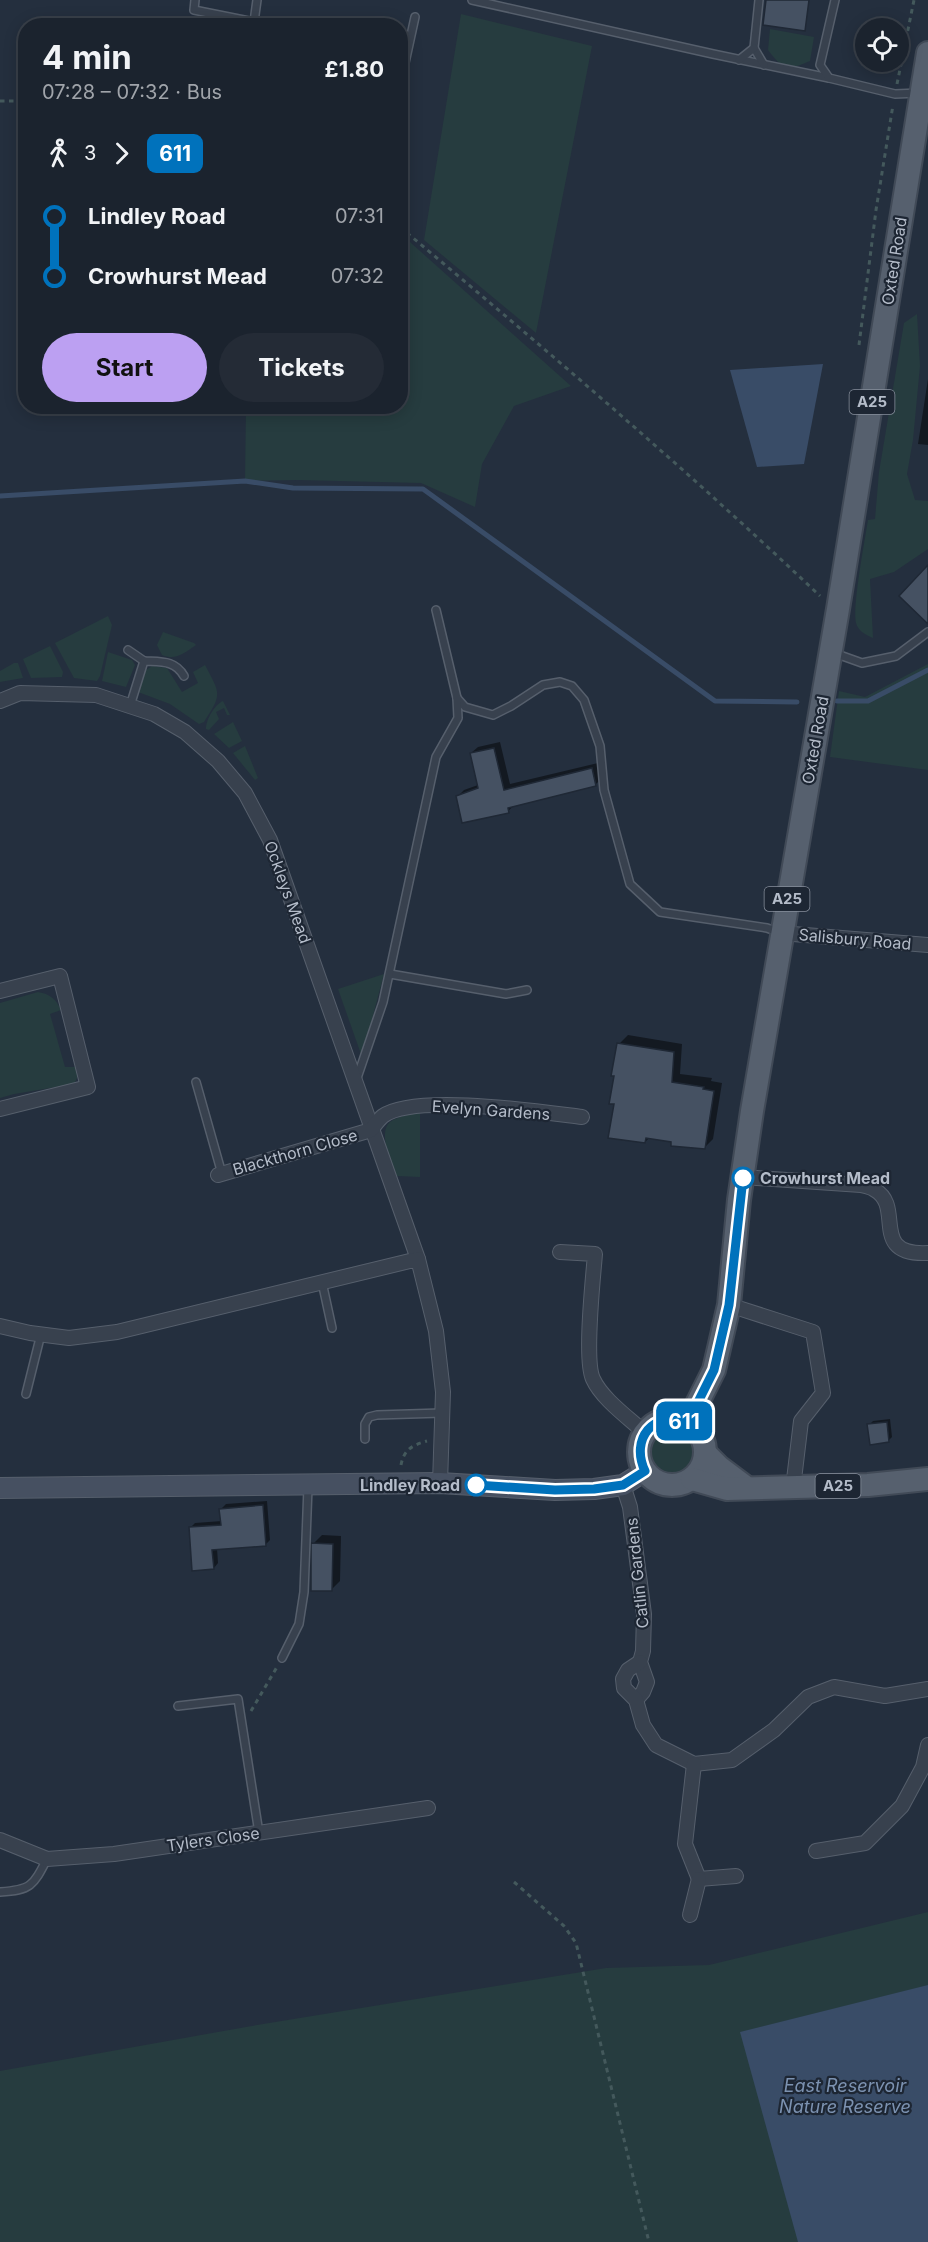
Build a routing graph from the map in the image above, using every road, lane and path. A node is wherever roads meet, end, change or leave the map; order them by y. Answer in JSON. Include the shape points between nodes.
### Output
{"nodes":[{"id":1,"x":195,"y":0,"type":"edge"},
{"id":2,"x":257,"y":0,"type":"edge"},
{"id":3,"x":472,"y":0,"type":"edge"},
{"id":4,"x":759,"y":0,"type":"edge"},
{"id":5,"x":835,"y":0,"type":"edge"},
{"id":6,"x":415,"y":17,"type":"dead end"},
{"id":7,"x":228,"y":18,"type":"edge"},
{"id":8,"x":254,"y":18,"type":"edge"},
{"id":9,"x":408,"y":44,"type":"edge"},
{"id":10,"x":754,"y":48,"type":"junction"},
{"id":11,"x":928,"y":53,"type":"edge"},
{"id":12,"x":739,"y":60,"type":"junction"},
{"id":13,"x":764,"y":65,"type":"junction"},
{"id":14,"x":820,"y":65,"type":"junction"},
{"id":15,"x":808,"y":74,"type":"junction"},
{"id":16,"x":830,"y":78,"type":"junction"},
{"id":17,"x":921,"y":93,"type":"junction"},
{"id":18,"x":0,"y":101,"type":"edge"},
{"id":19,"x":18,"y":101,"type":"edge"},
{"id":20,"x":408,"y":234,"type":"edge"},
{"id":21,"x":838,"y":609,"type":"junction"},
{"id":22,"x":436,"y":610,"type":"dead end"},
{"id":23,"x":928,"y":632,"type":"edge"},
{"id":24,"x":128,"y":650,"type":"dead end"},
{"id":25,"x":830,"y":651,"type":"junction"},
{"id":26,"x":144,"y":661,"type":"junction"},
{"id":27,"x":184,"y":676,"type":"dead end"},
{"id":28,"x":457,"y":698,"type":"junction"},
{"id":29,"x":0,"y":701,"type":"edge"},
{"id":30,"x":130,"y":706,"type":"junction"},
{"id":31,"x":781,"y":933,"type":"junction"},
{"id":32,"x":928,"y":945,"type":"edge"},
{"id":33,"x":390,"y":974,"type":"junction"},
{"id":34,"x":527,"y":990,"type":"dead end"},
{"id":35,"x":0,"y":991,"type":"edge"},
{"id":36,"x":196,"y":1082,"type":"dead end"},
{"id":37,"x":356,"y":1082,"type":"junction"},
{"id":38,"x":0,"y":1109,"type":"edge"},
{"id":39,"x":582,"y":1116,"type":"dead end"},
{"id":40,"x":371,"y":1130,"type":"junction"},
{"id":41,"x":220,"y":1174,"type":"joint"},
{"id":42,"x":743,"y":1178,"type":"junction"},
{"id":43,"x":560,"y":1252,"type":"dead end"},
{"id":44,"x":928,"y":1253,"type":"edge"},
{"id":45,"x":418,"y":1258,"type":"junction"},
{"id":46,"x":322,"y":1282,"type":"junction"},
{"id":47,"x":729,"y":1305,"type":"junction"},
{"id":48,"x":0,"y":1326,"type":"edge"},
{"id":49,"x":332,"y":1328,"type":"dead end"},
{"id":50,"x":41,"y":1334,"type":"junction"},
{"id":51,"x":26,"y":1394,"type":"dead end"},
{"id":52,"x":442,"y":1413,"type":"junction"},
{"id":53,"x":688,"y":1422,"type":"junction"},
{"id":54,"x":645,"y":1433,"type":"junction"},
{"id":55,"x":365,"y":1439,"type":"dead end"},
{"id":56,"x":429,"y":1441,"type":"dead end"},
{"id":57,"x":428,"y":1451,"type":"dead end"},
{"id":58,"x":706,"y":1454,"type":"junction"},
{"id":59,"x":645,"y":1471,"type":"junction"},
{"id":60,"x":692,"y":1479,"type":"junction"},
{"id":61,"x":928,"y":1479,"type":"edge"},
{"id":62,"x":440,"y":1483,"type":"junction"},
{"id":63,"x":308,"y":1484,"type":"junction"},
{"id":64,"x":623,"y":1485,"type":"junction"},
{"id":65,"x":0,"y":1488,"type":"edge"},
{"id":66,"x":747,"y":1488,"type":"junction"},
{"id":67,"x":793,"y":1488,"type":"junction"},
{"id":68,"x":282,"y":1658,"type":"joint"},
{"id":69,"x":640,"y":1662,"type":"junction"},
{"id":70,"x":928,"y":1689,"type":"edge"},
{"id":71,"x":636,"y":1700,"type":"junction"},
{"id":72,"x":178,"y":1706,"type":"dead end"},
{"id":73,"x":243,"y":1726,"type":"junction"},
{"id":74,"x":928,"y":1745,"type":"edge"},
{"id":75,"x":694,"y":1764,"type":"junction"},
{"id":76,"x":925,"y":1768,"type":"edge"},
{"id":77,"x":428,"y":1808,"type":"dead end"},
{"id":78,"x":259,"y":1833,"type":"junction"},
{"id":79,"x":0,"y":1840,"type":"edge"},
{"id":80,"x":816,"y":1851,"type":"dead end"},
{"id":81,"x":47,"y":1859,"type":"junction"},
{"id":82,"x":736,"y":1876,"type":"dead end"},
{"id":83,"x":699,"y":1879,"type":"junction"},
{"id":84,"x":514,"y":1882,"type":"dead end"},
{"id":85,"x":0,"y":1892,"type":"edge"},
{"id":86,"x":690,"y":1915,"type":"dead end"},
{"id":87,"x":649,"y":2242,"type":"edge"}],
"edges":[{"from":1,"to":7,"type":"lane","via":[[194,10]]},
{"from":2,"to":8,"type":"lane"},
{"from":3,"to":12,"type":"lane"},
{"from":4,"to":10,"type":"lane"},
{"from":5,"to":14,"type":"lane"},
{"from":6,"to":9,"type":"lane"},
{"from":10,"to":12,"type":"lane"},
{"from":10,"to":13,"type":"lane"},
{"from":11,"to":17,"type":"main road","name":"Oxted Road","number":"A25"},
{"from":12,"to":13,"type":"lane"},
{"from":13,"to":15,"type":"lane"},
{"from":14,"to":15,"type":"lane"},
{"from":14,"to":16,"type":"lane"},
{"from":15,"to":16,"type":"lane"},
{"from":16,"to":17,"type":"lane","via":[[896,94]]},
{"from":17,"to":21,"type":"main road","name":"Oxted Road","number":"A25"},
{"from":18,"to":19,"type":"path"},
{"from":20,"to":21,"type":"path","via":[[583,380],[820,597]]},
{"from":21,"to":25,"type":"main road","name":"Oxted Road","number":"A25"},
{"from":22,"to":28,"type":"lane"},
{"from":23,"to":25,"type":"lane","via":[[896,656],[862,663]]},
{"from":24,"to":26,"type":"lane"},
{"from":25,"to":31,"type":"main road","name":"Oxted Road","number":"A25"},
{"from":26,"to":27,"type":"lane","via":[[170,663]]},
{"from":26,"to":30,"type":"lane"},
{"from":28,"to":31,"type":"lane","via":[[465,707],[493,715],[543,685],[560,681],[572,686],[584,700],[600,746],[604,790],[630,884],[660,912]]},
{"from":28,"to":33,"type":"lane","via":[[458,718],[436,757]]},
{"from":29,"to":30,"type":"street","name":"Ockleys Mead","via":[[20,693],[96,695]]},
{"from":30,"to":37,"type":"street","name":"Ockleys Mead","via":[[154,714],[185,732],[218,761],[245,793],[270,840]]},
{"from":31,"to":32,"type":"street","name":"Salisbury Road"},
{"from":31,"to":42,"type":"main road","name":"Oxted Road","number":"A25"},
{"from":33,"to":34,"type":"lane","via":[[506,994]]},
{"from":33,"to":37,"type":"lane"},
{"from":35,"to":38,"type":"street","via":[[60,976],[88,1087]]},
{"from":36,"to":41,"type":"lane"},
{"from":37,"to":40,"type":"street","name":"Ockleys Mead"},
{"from":39,"to":40,"type":"street","name":"Evelyn Gardens","via":[[507,1108],[411,1106],[384,1115]]},
{"from":40,"to":41,"type":"street","name":"Blackthorn Close"},
{"from":40,"to":45,"type":"street","name":"Ockleys Mead"},
{"from":42,"to":44,"type":"street","via":[[861,1185],[875,1190],[882,1197],[897,1245],[909,1253]]},
{"from":42,"to":47,"type":"main road","name":"Oxted Road","number":"A25"},
{"from":43,"to":54,"type":"street","via":[[595,1254],[589,1354],[592,1378],[602,1393]]},
{"from":45,"to":46,"type":"street"},
{"from":45,"to":52,"type":"street","via":[[436,1330]]},
{"from":46,"to":49,"type":"lane"},
{"from":46,"to":50,"type":"street","via":[[117,1332],[69,1338]]},
{"from":47,"to":53,"type":"main road","name":"Oxted Road","number":"A25","via":[[714,1370]]},
{"from":47,"to":67,"type":"street","via":[[813,1332],[823,1393],[801,1421]]},
{"from":48,"to":50,"type":"street"},
{"from":50,"to":51,"type":"lane"},
{"from":52,"to":55,"type":"lane","via":[[369,1417]]},
{"from":52,"to":62,"type":"street"},
{"from":53,"to":54,"type":"main road","via":[[666,1419]]},
{"from":53,"to":58,"type":"main road","via":[[703,1438]]},
{"from":54,"to":59,"type":"main road","via":[[639,1454]]},
{"from":56,"to":57,"type":"path"},
{"from":58,"to":60,"type":"main road"},
{"from":58,"to":66,"type":"main road"},
{"from":59,"to":60,"type":"main road","via":[[657,1482],[670,1486]]},
{"from":59,"to":64,"type":"main road"},
{"from":60,"to":66,"type":"main road","number":"A25","via":[[727,1490]]},
{"from":61,"to":67,"type":"main road","number":"A25"},
{"from":62,"to":63,"type":"main road"},
{"from":62,"to":64,"type":"main road","via":[[555,1490]]},
{"from":63,"to":65,"type":"main road"},
{"from":63,"to":68,"type":"lane","via":[[300,1624]]},
{"from":64,"to":69,"type":"street","name":"Catlin Gardens","via":[[630,1507],[644,1614]]},
{"from":66,"to":67,"type":"main road","number":"A25"},
{"from":68,"to":73,"type":"path"},
{"from":69,"to":71,"type":"street","name":"Catlin Gardens","via":[[647,1682]]},
{"from":69,"to":71,"type":"street","name":"Catlin Gardens","via":[[623,1679],[624,1688]]},
{"from":70,"to":75,"type":"street","via":[[885,1696],[834,1687],[808,1697],[774,1730],[732,1760]]},
{"from":71,"to":75,"type":"street","name":"Catlin Gardens","via":[[643,1725],[656,1745]]},
{"from":72,"to":73,"type":"lane","via":[[238,1699]]},
{"from":73,"to":78,"type":"lane"},
{"from":74,"to":76,"type":"street"},
{"from":75,"to":83,"type":"street","via":[[685,1844]]},
{"from":76,"to":80,"type":"street","via":[[902,1806],[865,1843]]},
{"from":77,"to":78,"type":"street","name":"Tylers Close"},
{"from":78,"to":81,"type":"street","name":"Tylers Close","via":[[114,1854]]},
{"from":79,"to":81,"type":"street","name":"Tylers Close"},
{"from":81,"to":85,"type":"lane","via":[[37,1878],[22,1890]]},
{"from":82,"to":83,"type":"street"},
{"from":83,"to":86,"type":"street"},
{"from":84,"to":87,"type":"path","via":[[564,1926],[576,1943]]}]}
